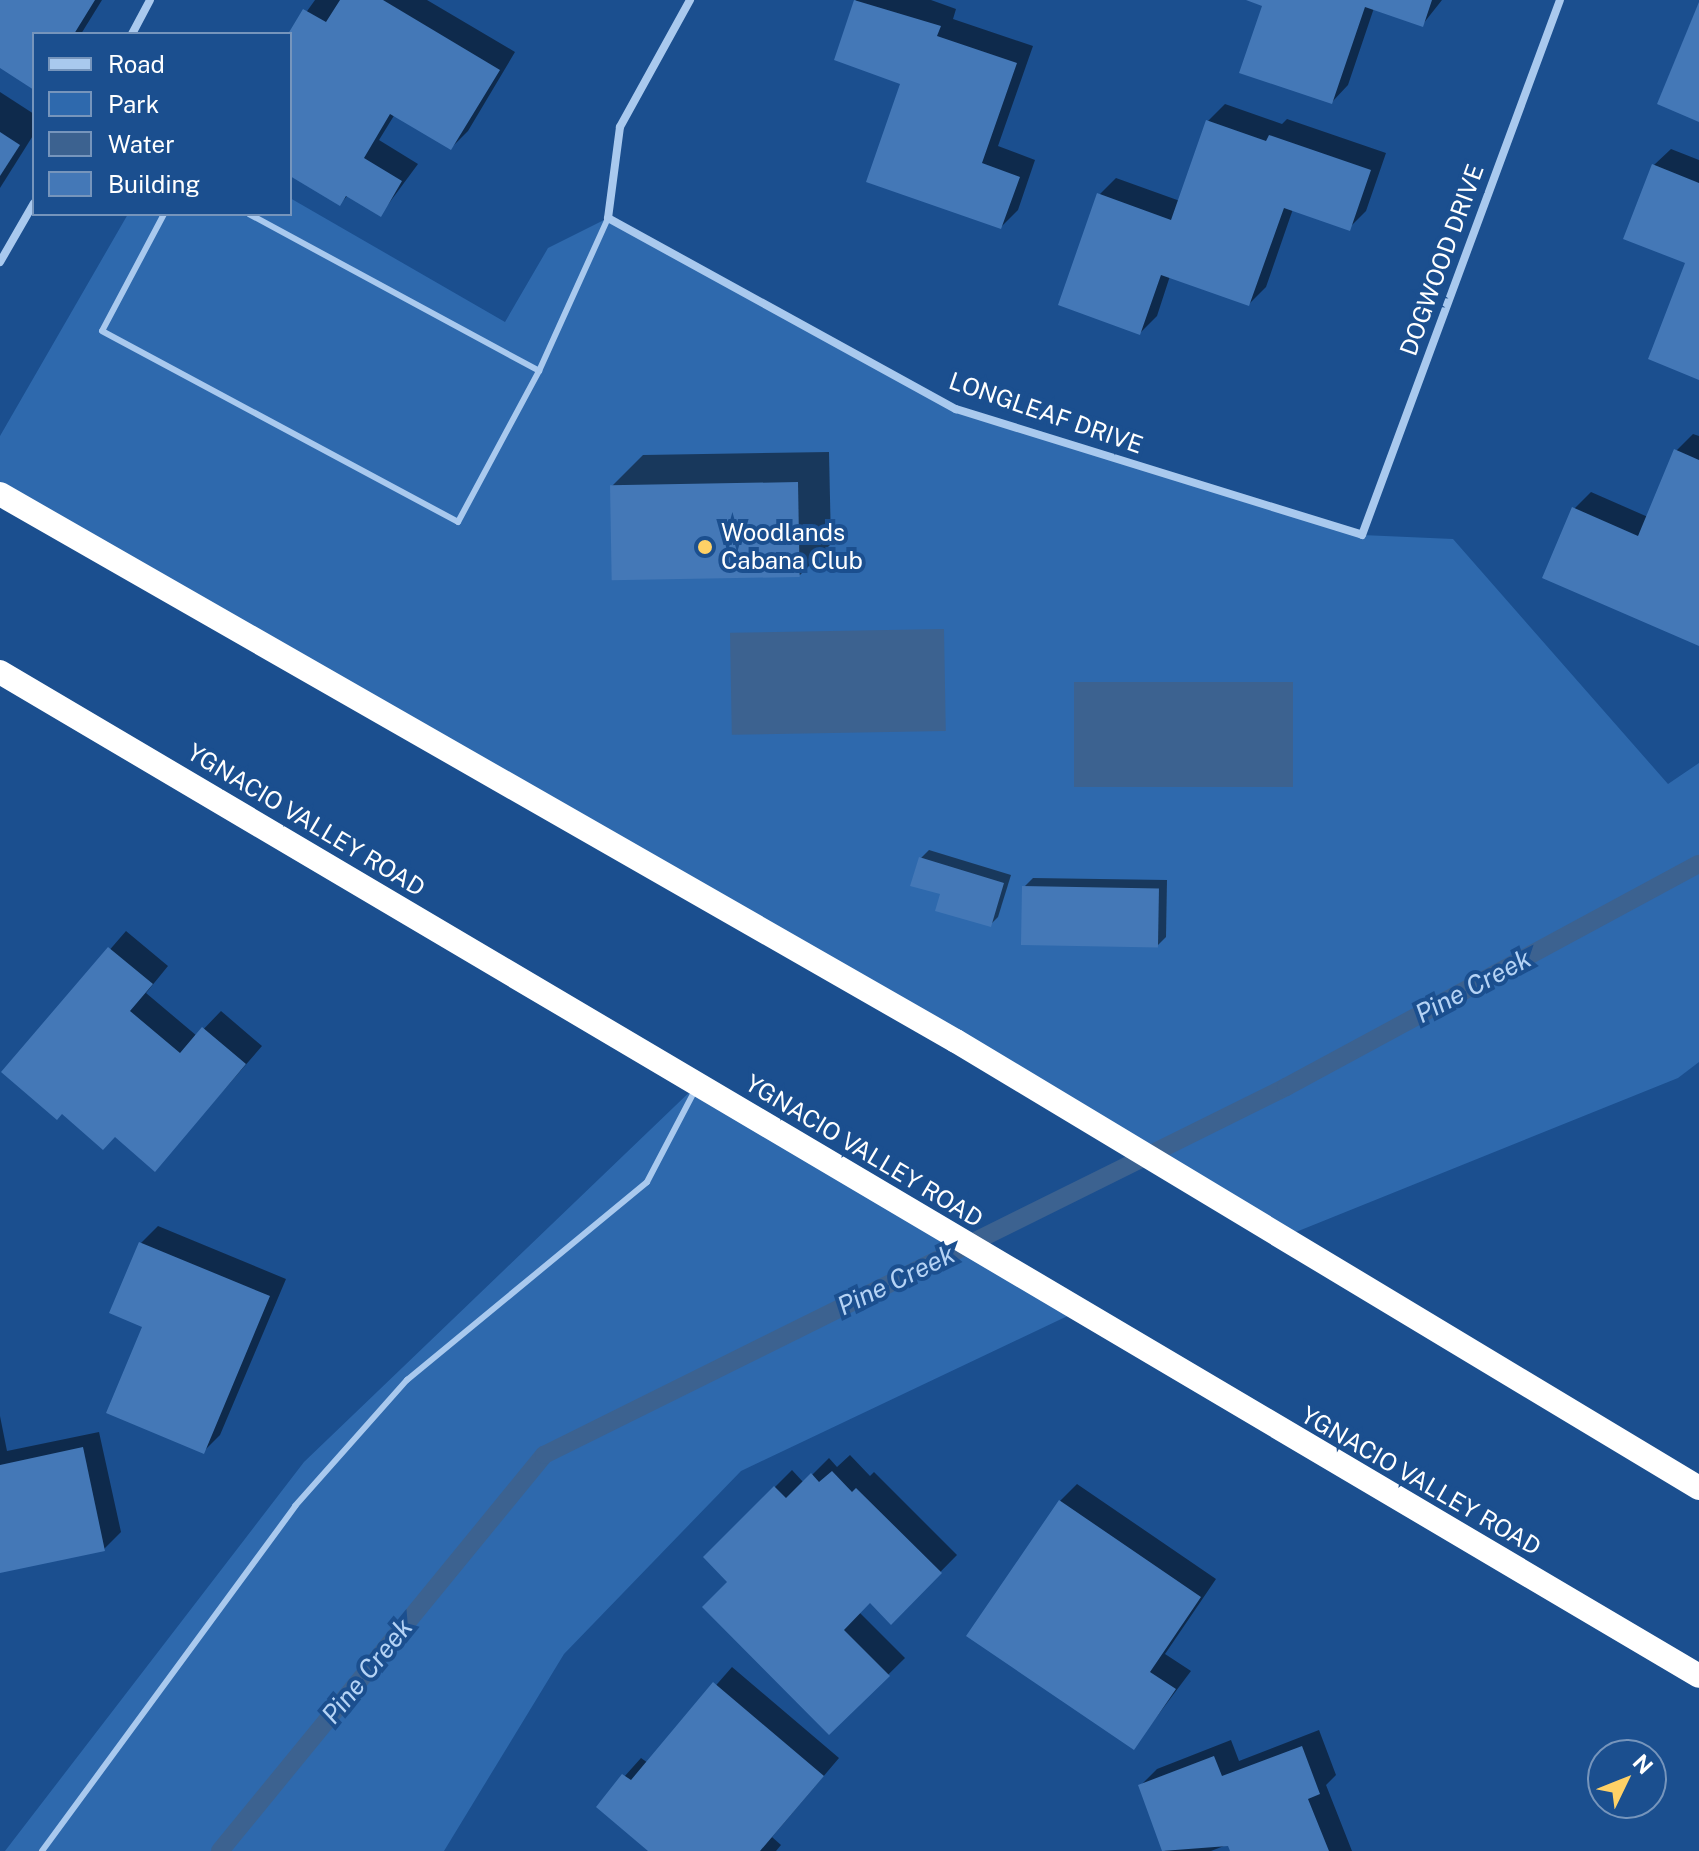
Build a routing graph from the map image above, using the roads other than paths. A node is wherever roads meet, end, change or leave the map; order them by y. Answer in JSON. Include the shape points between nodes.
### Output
{"nodes":[{"id":1,"x":150,"y":0,"type":"edge"},
{"id":2,"x":690,"y":0,"type":"edge"},
{"id":3,"x":1560,"y":0,"type":"edge"},
{"id":4,"x":133,"y":32,"type":"edge"},
{"id":5,"x":32,"y":206,"type":"edge"},
{"id":6,"x":163,"y":216,"type":"edge"},
{"id":7,"x":253,"y":216,"type":"edge"},
{"id":8,"x":608,"y":218,"type":"junction"},
{"id":9,"x":0,"y":262,"type":"edge"},
{"id":10,"x":539,"y":371,"type":"junction"},
{"id":11,"x":0,"y":494,"type":"edge"},
{"id":12,"x":1362,"y":535,"type":"joint"},
{"id":13,"x":0,"y":672,"type":"edge"},
{"id":14,"x":699,"y":1083,"type":"junction"},
{"id":15,"x":1699,"y":1488,"type":"edge"},
{"id":16,"x":1699,"y":1676,"type":"edge"},
{"id":17,"x":42,"y":1851,"type":"edge"}],
"edges":[{"from":1,"to":4,"type":"street"},
{"from":2,"to":8,"type":"street","via":[[620,127]]},
{"from":3,"to":12,"type":"street","name":"DOGWOOD DRIVE"},
{"from":5,"to":9,"type":"street"},
{"from":6,"to":10,"type":"lane","via":[[102,331],[458,522]]},
{"from":7,"to":10,"type":"lane"},
{"from":8,"to":10,"type":"lane"},
{"from":8,"to":12,"type":"street","name":"LONGLEAF DRIVE","via":[[956,409]]},
{"from":11,"to":15,"type":"highway","via":[[956,1041]]},
{"from":13,"to":14,"type":"highway","name":"YGNACIO VALLEY ROAD"},
{"from":14,"to":16,"type":"highway","name":"YGNACIO VALLEY ROAD","via":[[1076,1312]]},
{"from":14,"to":17,"type":"lane","via":[[647,1182],[407,1380],[295,1506]]}]}
